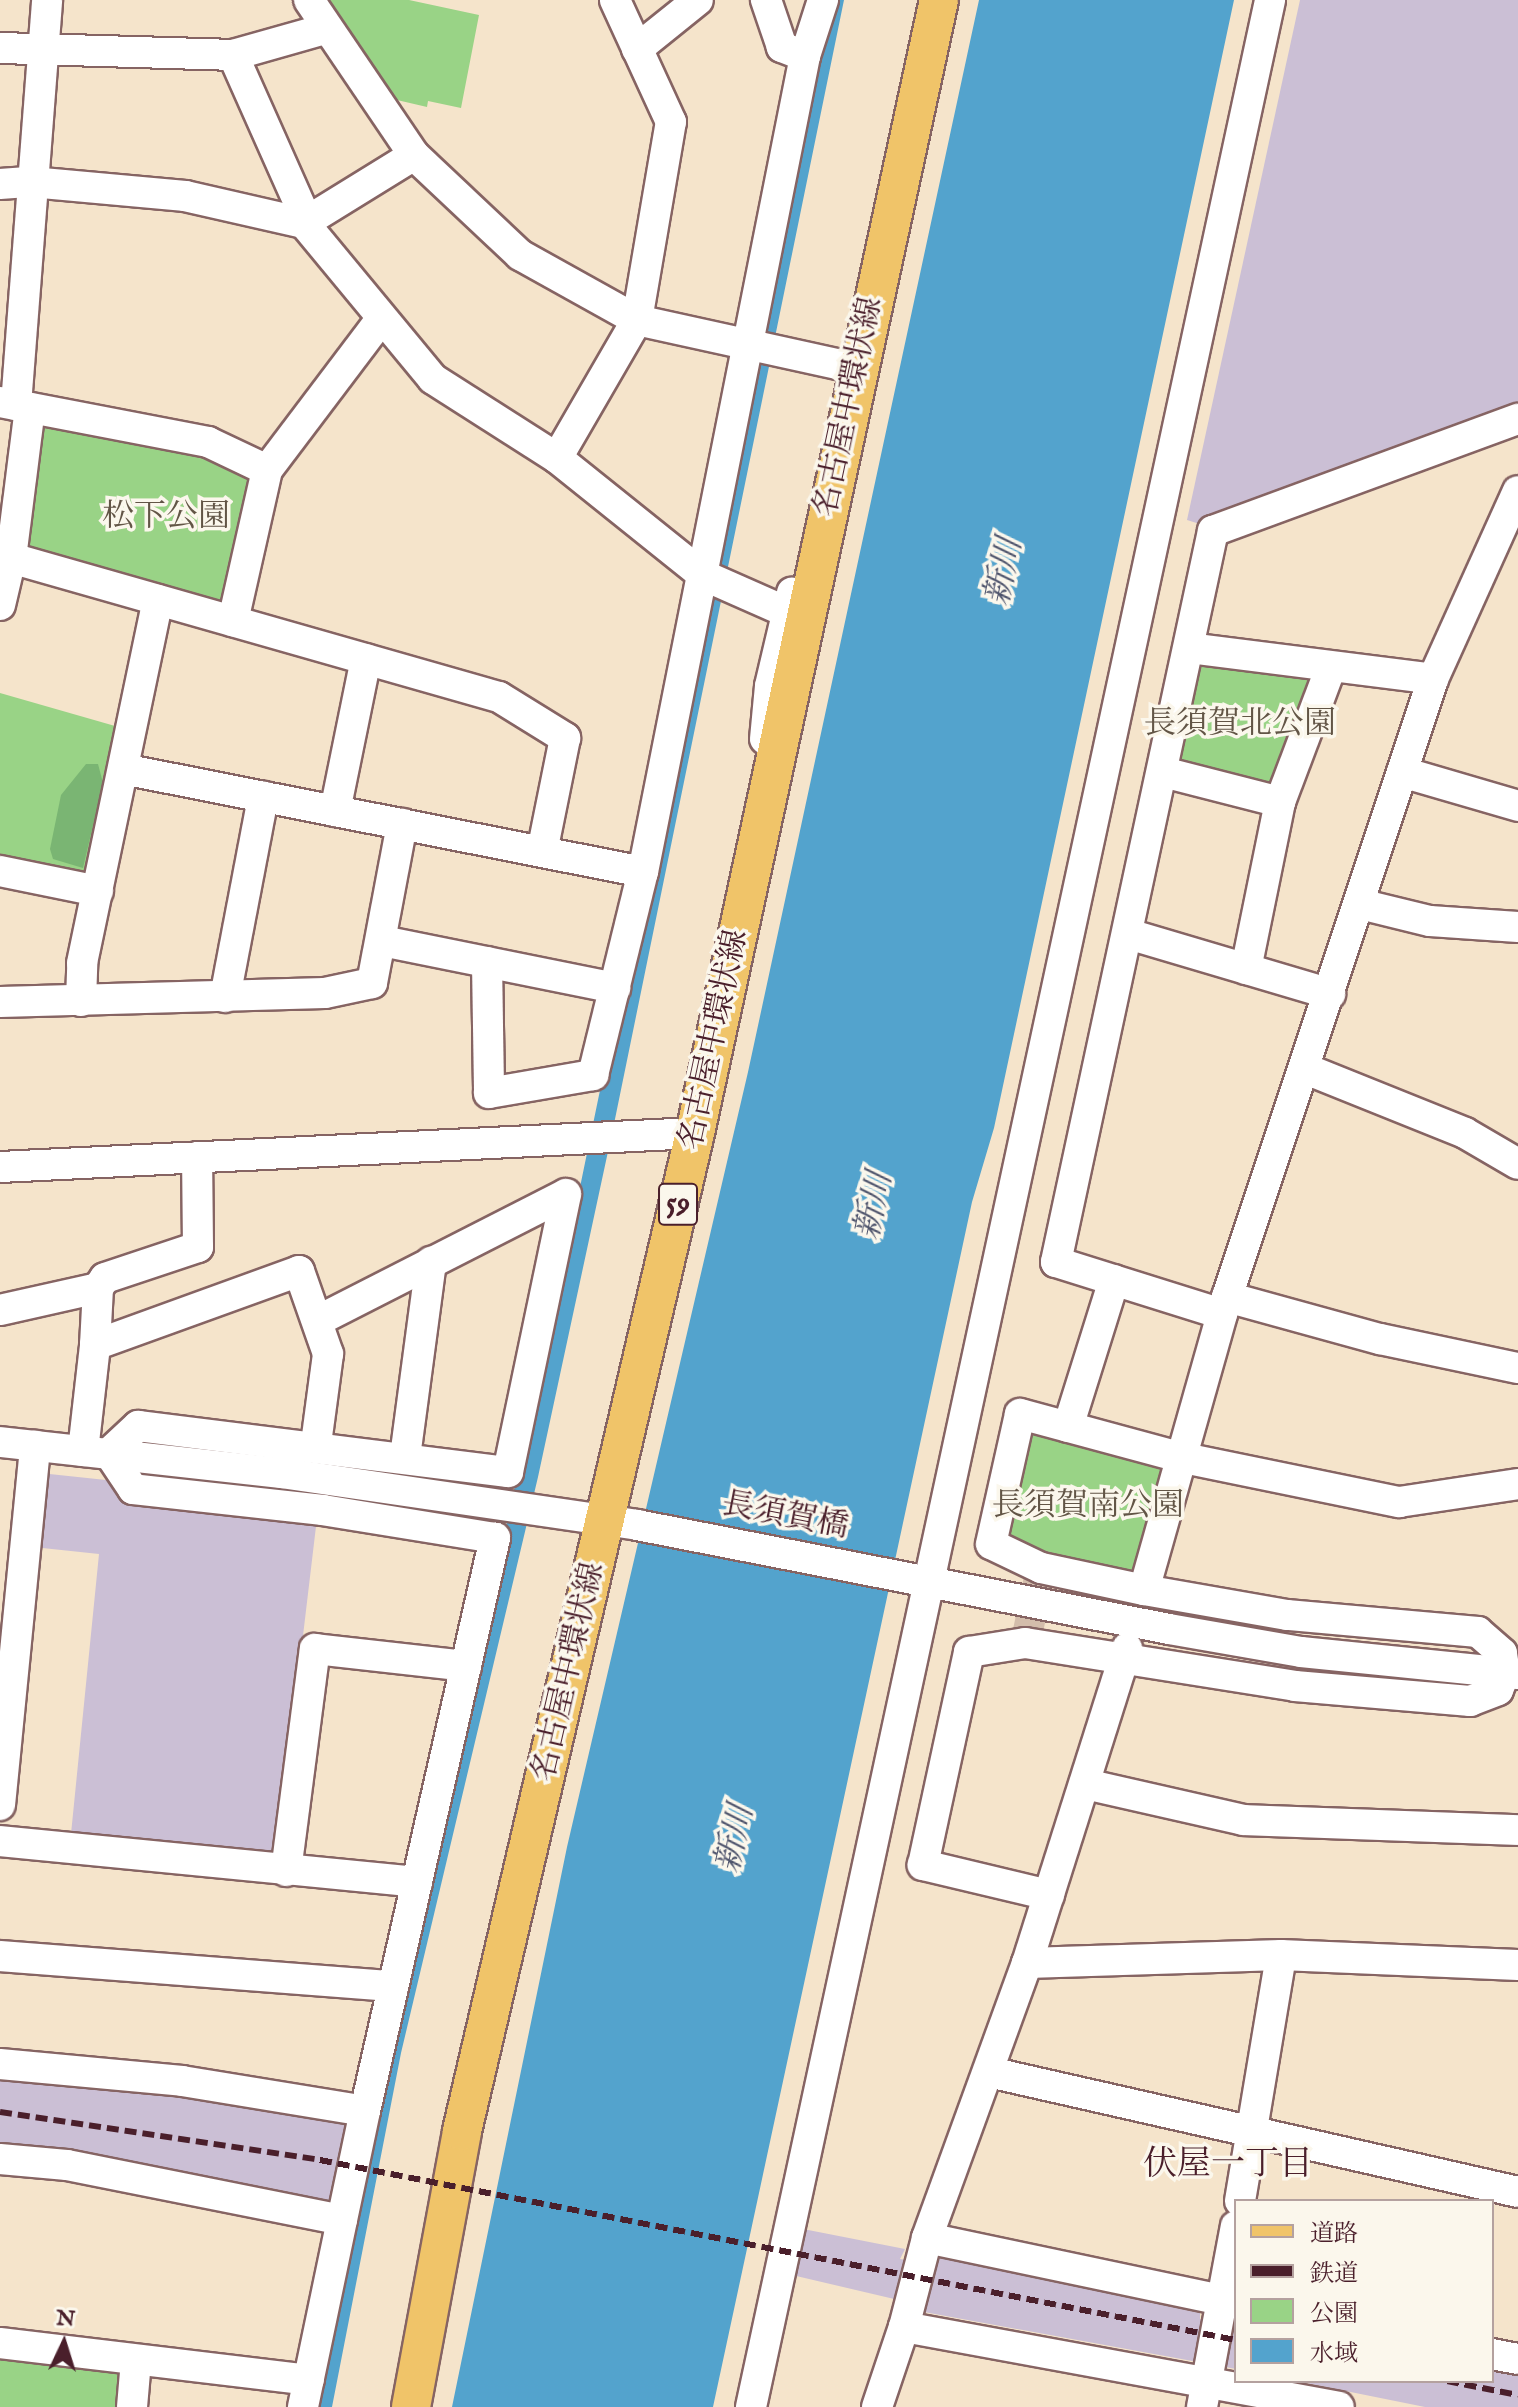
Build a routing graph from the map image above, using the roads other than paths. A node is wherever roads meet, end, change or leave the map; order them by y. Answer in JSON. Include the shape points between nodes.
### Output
{"nodes":[{"id":1,"x":47,"y":0,"type":"edge"},
{"id":2,"x":309,"y":0,"type":"edge"},
{"id":3,"x":615,"y":0,"type":"edge"},
{"id":4,"x":698,"y":0,"type":"edge"},
{"id":5,"x":766,"y":0,"type":"edge"},
{"id":6,"x":823,"y":0,"type":"edge"},
{"id":7,"x":939,"y":0,"type":"edge"},
{"id":8,"x":1270,"y":0,"type":"edge"},
{"id":9,"x":325,"y":29,"type":"junction"},
{"id":10,"x":0,"y":48,"type":"edge"},
{"id":11,"x":42,"y":49,"type":"junction"},
{"id":12,"x":637,"y":49,"type":"junction"},
{"id":13,"x":233,"y":55,"type":"junction"},
{"id":14,"x":805,"y":56,"type":"junction"},
{"id":15,"x":414,"y":155,"type":"junction"},
{"id":16,"x":31,"y":182,"type":"junction"},
{"id":17,"x":0,"y":184,"type":"edge"},
{"id":18,"x":305,"y":222,"type":"junction"},
{"id":19,"x":381,"y":319,"type":"junction"},
{"id":20,"x":637,"y":320,"type":"junction"},
{"id":21,"x":747,"y":346,"type":"junction"},
{"id":22,"x":854,"y":384,"type":"junction"},
{"id":23,"x":16,"y":405,"type":"edge"},
{"id":24,"x":1518,"y":419,"type":"edge"},
{"id":25,"x":557,"y":458,"type":"junction"},
{"id":26,"x":267,"y":470,"type":"junction"},
{"id":27,"x":1518,"y":491,"type":"edge"},
{"id":28,"x":11,"y":558,"type":"junction"},
{"id":29,"x":714,"y":580,"type":"junction"},
{"id":30,"x":158,"y":600,"type":"junction"},
{"id":31,"x":0,"y":605,"type":"edge"},
{"id":32,"x":787,"y":612,"type":"junction"},
{"id":33,"x":233,"y":621,"type":"junction"},
{"id":34,"x":1189,"y":648,"type":"junction"},
{"id":35,"x":366,"y":659,"type":"junction"},
{"id":36,"x":1331,"y":667,"type":"junction"},
{"id":37,"x":1433,"y":679,"type":"junction"},
{"id":38,"x":123,"y":769,"type":"junction"},
{"id":39,"x":1163,"y":772,"type":"junction"},
{"id":40,"x":1402,"y":772,"type":"junction"},
{"id":41,"x":263,"y":797,"type":"junction"},
{"id":42,"x":1280,"y":802,"type":"junction"},
{"id":43,"x":1518,"y":806,"type":"edge"},
{"id":44,"x":335,"y":811,"type":"junction"},
{"id":45,"x":402,"y":824,"type":"junction"},
{"id":46,"x":766,"y":831,"type":"junction"},
{"id":47,"x":542,"y":852,"type":"junction"},
{"id":48,"x":0,"y":871,"type":"edge"},
{"id":49,"x":643,"y":872,"type":"junction"},
{"id":50,"x":98,"y":891,"type":"junction"},
{"id":51,"x":1360,"y":904,"type":"junction"},
{"id":52,"x":1518,"y":927,"type":"edge"},
{"id":53,"x":1128,"y":934,"type":"junction"},
{"id":54,"x":382,"y":941,"type":"junction"},
{"id":55,"x":487,"y":962,"type":"junction"},
{"id":56,"x":1246,"y":969,"type":"junction"},
{"id":57,"x":615,"y":988,"type":"junction"},
{"id":58,"x":1330,"y":994,"type":"junction"},
{"id":59,"x":225,"y":997,"type":"junction"},
{"id":60,"x":81,"y":1001,"type":"junction"},
{"id":61,"x":0,"y":1002,"type":"edge"},
{"id":62,"x":1306,"y":1069,"type":"junction"},
{"id":63,"x":695,"y":1133,"type":"junction"},
{"id":64,"x":197,"y":1157,"type":"junction"},
{"id":65,"x":1518,"y":1164,"type":"edge"},
{"id":66,"x":0,"y":1167,"type":"edge"},
{"id":67,"x":431,"y":1262,"type":"junction"},
{"id":68,"x":1114,"y":1280,"type":"junction"},
{"id":69,"x":98,"y":1288,"type":"junction"},
{"id":70,"x":1224,"y":1305,"type":"junction"},
{"id":71,"x":0,"y":1310,"type":"edge"},
{"id":72,"x":319,"y":1320,"type":"junction"},
{"id":73,"x":95,"y":1345,"type":"junction"},
{"id":74,"x":1518,"y":1368,"type":"edge"},
{"id":75,"x":1068,"y":1427,"type":"junction"},
{"id":76,"x":0,"y":1442,"type":"edge"},
{"id":77,"x":316,"y":1444,"type":"junction"},
{"id":78,"x":35,"y":1446,"type":"junction"},
{"id":79,"x":96,"y":1452,"type":"junction"},
{"id":80,"x":405,"y":1457,"type":"junction"},
{"id":81,"x":1179,"y":1457,"type":"junction"},
{"id":82,"x":1518,"y":1484,"type":"edge"},
{"id":83,"x":621,"y":1523,"type":"junction"},
{"id":84,"x":923,"y":1582,"type":"junction"},
{"id":85,"x":1144,"y":1590,"type":"junction"},
{"id":86,"x":7,"y":1627,"type":"edge"},
{"id":87,"x":1126,"y":1653,"type":"junction"},
{"id":88,"x":466,"y":1666,"type":"junction"},
{"id":89,"x":1511,"y":1674,"type":"edge"},
{"id":90,"x":1085,"y":1784,"type":"junction"},
{"id":91,"x":0,"y":1805,"type":"edge"},
{"id":92,"x":1518,"y":1830,"type":"edge"},
{"id":93,"x":0,"y":1841,"type":"edge"},
{"id":94,"x":286,"y":1871,"type":"junction"},
{"id":95,"x":417,"y":1882,"type":"junction"},
{"id":96,"x":1049,"y":1895,"type":"junction"},
{"id":97,"x":1281,"y":1955,"type":"junction"},
{"id":98,"x":0,"y":1956,"type":"edge"},
{"id":99,"x":1027,"y":1963,"type":"junction"},
{"id":100,"x":1518,"y":1965,"type":"edge"},
{"id":101,"x":393,"y":1986,"type":"junction"},
{"id":102,"x":0,"y":2064,"type":"edge"},
{"id":103,"x":989,"y":2072,"type":"junction"},
{"id":104,"x":365,"y":2111,"type":"junction"},
{"id":105,"x":1252,"y":2131,"type":"junction"},
{"id":106,"x":0,"y":2159,"type":"edge"},
{"id":107,"x":1518,"y":2192,"type":"edge"},
{"id":108,"x":1240,"y":2199,"type":"edge"},
{"id":109,"x":342,"y":2220,"type":"junction"},
{"id":110,"x":927,"y":2238,"type":"junction"},
{"id":111,"x":1234,"y":2251,"type":"edge"},
{"id":112,"x":1230,"y":2302,"type":"edge"},
{"id":113,"x":904,"y":2327,"type":"junction"},
{"id":114,"x":0,"y":2343,"type":"edge"},
{"id":115,"x":1494,"y":2354,"type":"edge"},
{"id":116,"x":1518,"y":2359,"type":"edge"},
{"id":117,"x":136,"y":2360,"type":"junction"},
{"id":118,"x":306,"y":2393,"type":"edge"},
{"id":119,"x":1205,"y":2395,"type":"edge"},
{"id":120,"x":132,"y":2407,"type":"edge"},
{"id":121,"x":411,"y":2407,"type":"edge"},
{"id":122,"x":751,"y":2407,"type":"edge"},
{"id":123,"x":877,"y":2407,"type":"edge"},
{"id":124,"x":1339,"y":2407,"type":"edge"}],
"edges":[{"from":1,"to":11,"type":"street"},
{"from":2,"to":9,"type":"street"},
{"from":3,"to":12,"type":"street"},
{"from":4,"to":12,"type":"street"},
{"from":5,"to":14,"type":"street","via":[[782,47]]},
{"from":6,"to":14,"type":"street"},
{"from":7,"to":22,"type":"main road","name":"名古屋中環状線","number":"59"},
{"from":8,"to":84,"type":"street"},
{"from":9,"to":13,"type":"street"},
{"from":9,"to":15,"type":"street"},
{"from":10,"to":11,"type":"street"},
{"from":11,"to":13,"type":"street"},
{"from":11,"to":16,"type":"street"},
{"from":12,"to":20,"type":"street","via":[[671,122]]},
{"from":13,"to":18,"type":"street"},
{"from":14,"to":21,"type":"street"},
{"from":15,"to":18,"type":"street"},
{"from":15,"to":20,"type":"street","via":[[520,255]]},
{"from":16,"to":17,"type":"street"},
{"from":16,"to":18,"type":"street","via":[[185,196]]},
{"from":16,"to":23,"type":"street"},
{"from":18,"to":19,"type":"street"},
{"from":19,"to":25,"type":"street","via":[[433,379]]},
{"from":19,"to":26,"type":"street"},
{"from":20,"to":21,"type":"street"},
{"from":20,"to":25,"type":"street"},
{"from":21,"to":22,"type":"street","via":[[776,352]]},
{"from":21,"to":29,"type":"street"},
{"from":22,"to":32,"type":"street","via":[[830,444]]},
{"from":22,"to":46,"type":"main road","name":"名古屋中環状線","number":"59"},
{"from":23,"to":26,"type":"street","via":[[208,442]]},
{"from":23,"to":28,"type":"street"},
{"from":24,"to":34,"type":"street","via":[[1213,531]]},
{"from":25,"to":29,"type":"street"},
{"from":26,"to":33,"type":"street"},
{"from":27,"to":37,"type":"street"},
{"from":28,"to":30,"type":"street"},
{"from":28,"to":31,"type":"street"},
{"from":29,"to":32,"type":"street"},
{"from":29,"to":49,"type":"street"},
{"from":30,"to":33,"type":"street"},
{"from":30,"to":38,"type":"street"},
{"from":32,"to":46,"type":"street","via":[[770,686],[758,807]]},
{"from":33,"to":35,"type":"street"},
{"from":34,"to":36,"type":"street"},
{"from":34,"to":39,"type":"street"},
{"from":35,"to":44,"type":"street"},
{"from":35,"to":47,"type":"street","via":[[499,697],[565,738]]},
{"from":36,"to":37,"type":"street"},
{"from":36,"to":42,"type":"street"},
{"from":37,"to":40,"type":"street"},
{"from":38,"to":41,"type":"street"},
{"from":38,"to":50,"type":"street"},
{"from":39,"to":42,"type":"street"},
{"from":39,"to":53,"type":"street"},
{"from":40,"to":43,"type":"street"},
{"from":40,"to":51,"type":"street"},
{"from":41,"to":44,"type":"street"},
{"from":41,"to":59,"type":"street"},
{"from":42,"to":56,"type":"street"},
{"from":44,"to":45,"type":"street"},
{"from":45,"to":47,"type":"street"},
{"from":45,"to":54,"type":"street"},
{"from":46,"to":63,"type":"main road","name":"名古屋中環状線","number":"59"},
{"from":47,"to":49,"type":"street"},
{"from":48,"to":50,"type":"street"},
{"from":49,"to":57,"type":"street"},
{"from":50,"to":60,"type":"street","via":[[82,963]]},
{"from":51,"to":52,"type":"street","via":[[1430,921]]},
{"from":51,"to":58,"type":"street"},
{"from":53,"to":56,"type":"street"},
{"from":53,"to":68,"type":"street","via":[[1056,1262]]},
{"from":54,"to":55,"type":"street"},
{"from":54,"to":59,"type":"street","via":[[372,983],[325,993]]},
{"from":55,"to":57,"type":"street"},
{"from":55,"to":57,"type":"street","via":[[489,1093],[593,1075]]},
{"from":56,"to":58,"type":"street"},
{"from":58,"to":62,"type":"street"},
{"from":59,"to":60,"type":"street"},
{"from":60,"to":61,"type":"street"},
{"from":62,"to":65,"type":"street","via":[[1452,1127]]},
{"from":62,"to":70,"type":"street"},
{"from":63,"to":64,"type":"street"},
{"from":63,"to":83,"type":"main road","name":"名古屋中環状線","number":"59"},
{"from":64,"to":66,"type":"street"},
{"from":64,"to":69,"type":"street","via":[[198,1247],[105,1278]]},
{"from":67,"to":72,"type":"street"},
{"from":67,"to":80,"type":"street"},
{"from":67,"to":80,"type":"street","via":[[566,1194],[508,1472]]},
{"from":68,"to":70,"type":"street"},
{"from":68,"to":75,"type":"street"},
{"from":69,"to":71,"type":"street"},
{"from":69,"to":73,"type":"street"},
{"from":70,"to":74,"type":"street"},
{"from":70,"to":81,"type":"street"},
{"from":72,"to":73,"type":"street","via":[[299,1271]]},
{"from":72,"to":77,"type":"street","via":[[328,1354]]},
{"from":73,"to":79,"type":"street"},
{"from":75,"to":81,"type":"street"},
{"from":75,"to":85,"type":"street","via":[[1020,1414],[991,1544],[1040,1573]]},
{"from":76,"to":78,"type":"street","name":"長須賀橋"},
{"from":77,"to":79,"type":"street","via":[[138,1426]]},
{"from":77,"to":80,"type":"street"},
{"from":78,"to":79,"type":"street","name":"長須賀橋"},
{"from":78,"to":86,"type":"street"},
{"from":79,"to":83,"type":"street","name":"長須賀橋"},
{"from":79,"to":88,"type":"street","via":[[133,1489],[323,1510],[495,1538]]},
{"from":81,"to":82,"type":"street","via":[[1399,1502]]},
{"from":81,"to":85,"type":"street"},
{"from":83,"to":84,"type":"street","name":"長須賀橋"},
{"from":83,"to":121,"type":"main road","name":"名古屋中環状線","number":"59","via":[[462,2131]]},
{"from":84,"to":89,"type":"street","name":"長須賀橋","via":[[1301,1652]]},
{"from":84,"to":122,"type":"street"},
{"from":85,"to":89,"type":"street","via":[[1287,1615],[1478,1632],[1502,1653]]},
{"from":86,"to":91,"type":"street"},
{"from":87,"to":89,"type":"street","via":[[1295,1686],[1470,1701],[1498,1690]]},
{"from":87,"to":90,"type":"street"},
{"from":87,"to":96,"type":"street","via":[[1027,1637],[969,1652],[923,1865]]},
{"from":88,"to":94,"type":"street","via":[[315,1649]]},
{"from":88,"to":95,"type":"street"},
{"from":90,"to":92,"type":"street","via":[[1243,1820]]},
{"from":90,"to":96,"type":"street"},
{"from":93,"to":94,"type":"street"},
{"from":94,"to":95,"type":"street"},
{"from":95,"to":101,"type":"street"},
{"from":96,"to":99,"type":"street"},
{"from":97,"to":99,"type":"street"},
{"from":97,"to":100,"type":"street"},
{"from":97,"to":105,"type":"street"},
{"from":98,"to":101,"type":"street"},
{"from":99,"to":103,"type":"street"},
{"from":101,"to":104,"type":"street"},
{"from":102,"to":104,"type":"street","via":[[182,2081]]},
{"from":103,"to":105,"type":"street"},
{"from":103,"to":110,"type":"street"},
{"from":104,"to":109,"type":"street"},
{"from":105,"to":107,"type":"street"},
{"from":105,"to":108,"type":"street"},
{"from":106,"to":109,"type":"street","via":[[67,2165]]},
{"from":109,"to":118,"type":"street"},
{"from":110,"to":112,"type":"street"},
{"from":110,"to":113,"type":"street"},
{"from":111,"to":112,"type":"street"},
{"from":112,"to":119,"type":"street"},
{"from":113,"to":119,"type":"street"},
{"from":113,"to":123,"type":"street"},
{"from":114,"to":117,"type":"street"},
{"from":115,"to":116,"type":"street"},
{"from":117,"to":118,"type":"street"},
{"from":117,"to":120,"type":"street"},
{"from":119,"to":124,"type":"street"}]}
